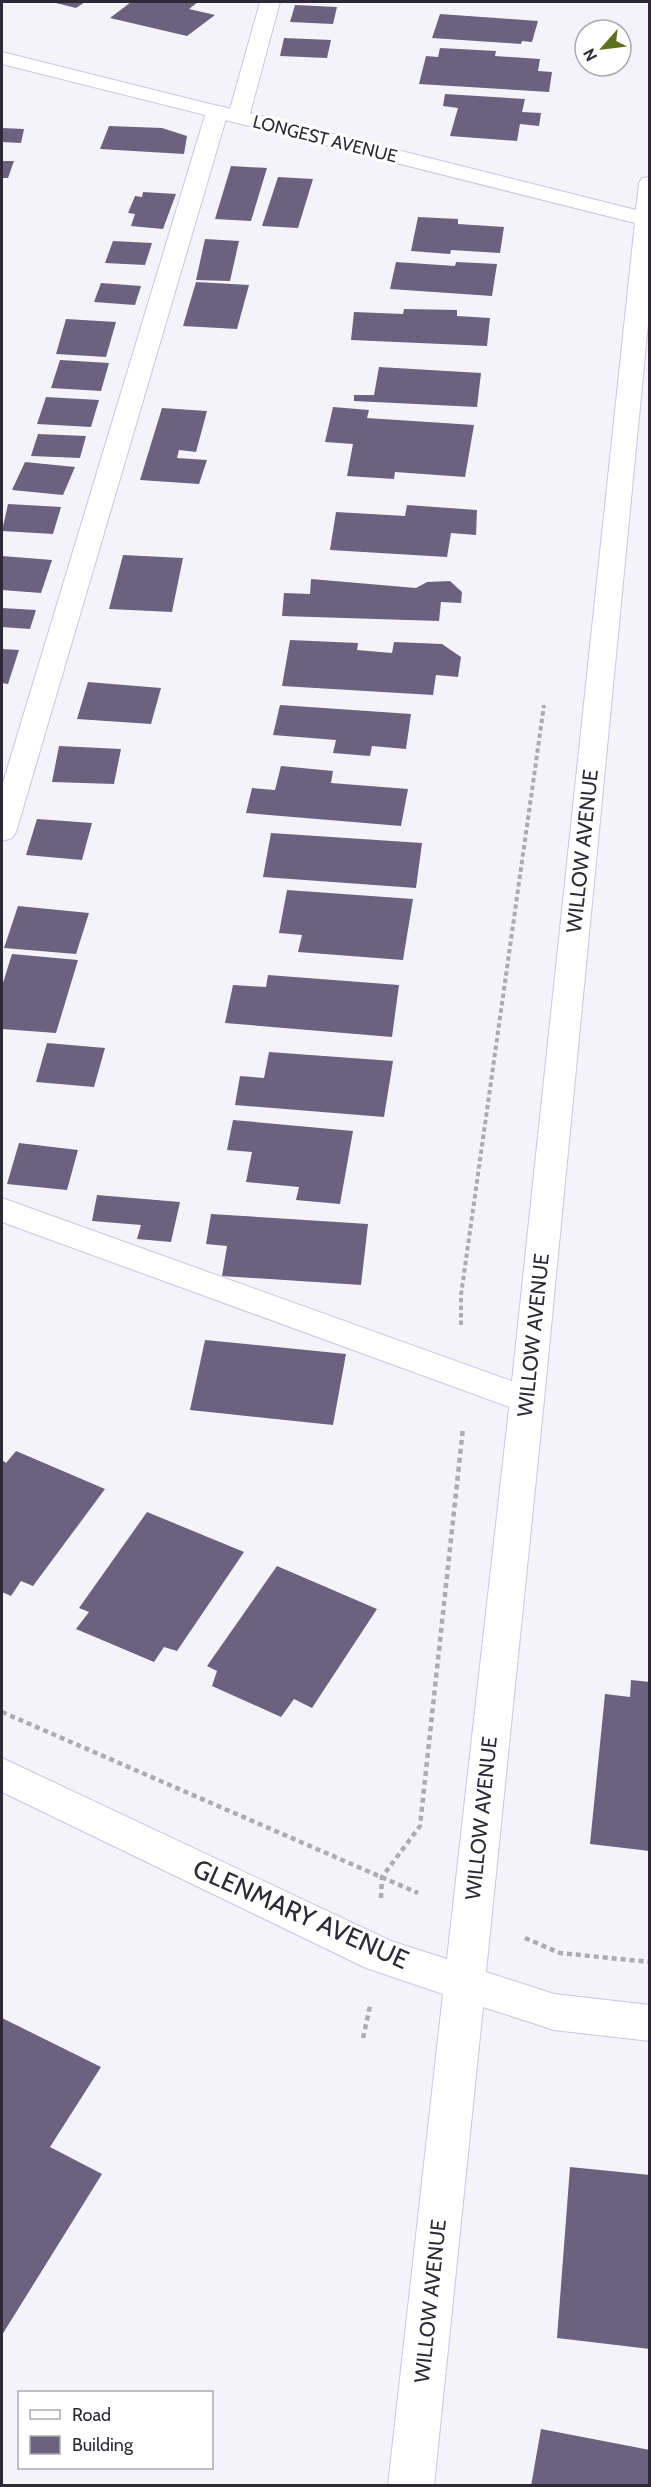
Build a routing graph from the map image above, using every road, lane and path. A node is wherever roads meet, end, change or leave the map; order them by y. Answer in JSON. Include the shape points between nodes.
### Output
{"nodes":[{"id":1,"x":270,"y":2,"type":"edge"},
{"id":2,"x":2,"y":58,"type":"edge"},
{"id":3,"x":228,"y":114,"type":"junction"},
{"id":4,"x":650,"y":183,"type":"edge"},
{"id":5,"x":648,"y":219,"type":"edge"},
{"id":6,"x":545,"y":703,"type":"dead end"},
{"id":7,"x":2,"y":832,"type":"edge"},
{"id":8,"x":2,"y":1210,"type":"edge"},
{"id":9,"x":461,"y":1377,"type":"junction"},
{"id":10,"x":527,"y":1400,"type":"junction"},
{"id":11,"x":2,"y":1712,"type":"edge"},
{"id":12,"x":2,"y":1774,"type":"edge"},
{"id":13,"x":382,"y":1877,"type":"junction"},
{"id":14,"x":471,"y":1916,"type":"junction"},
{"id":15,"x":380,"y":1955,"type":"junction"},
{"id":16,"x":650,"y":1962,"type":"edge"},
{"id":17,"x":465,"y":1982,"type":"junction"},
{"id":18,"x":650,"y":2024,"type":"edge"},
{"id":19,"x":363,"y":2038,"type":"dead end"},
{"id":20,"x":411,"y":2486,"type":"edge"}],
"edges":[{"from":1,"to":3,"type":"street"},
{"from":2,"to":3,"type":"street","name":"LONGEST AVENUE"},
{"from":3,"to":5,"type":"street","name":"LONGEST AVENUE"},
{"from":3,"to":7,"type":"street"},
{"from":4,"to":5,"type":"street","name":"WILLOW AVENUE"},
{"from":5,"to":10,"type":"street","name":"WILLOW AVENUE"},
{"from":6,"to":9,"type":"path","via":[[461,1294]]},
{"from":8,"to":9,"type":"street"},
{"from":9,"to":10,"type":"street"},
{"from":9,"to":13,"type":"path","via":[[464,1439],[420,1826]]},
{"from":10,"to":14,"type":"street","name":"WILLOW AVENUE"},
{"from":11,"to":13,"type":"path"},
{"from":12,"to":15,"type":"street","name":"GLENMARY AVENUE"},
{"from":13,"to":14,"type":"path"},
{"from":13,"to":15,"type":"path"},
{"from":14,"to":16,"type":"path","via":[[560,1953]]},
{"from":14,"to":17,"type":"street","name":"WILLOW AVENUE"},
{"from":15,"to":17,"type":"street","name":"GLENMARY AVENUE"},
{"from":15,"to":19,"type":"path"},
{"from":17,"to":18,"type":"street","name":"GLENMARY AVENUE","via":[[554,2012]]},
{"from":17,"to":20,"type":"street","name":"WILLOW AVENUE"}]}
